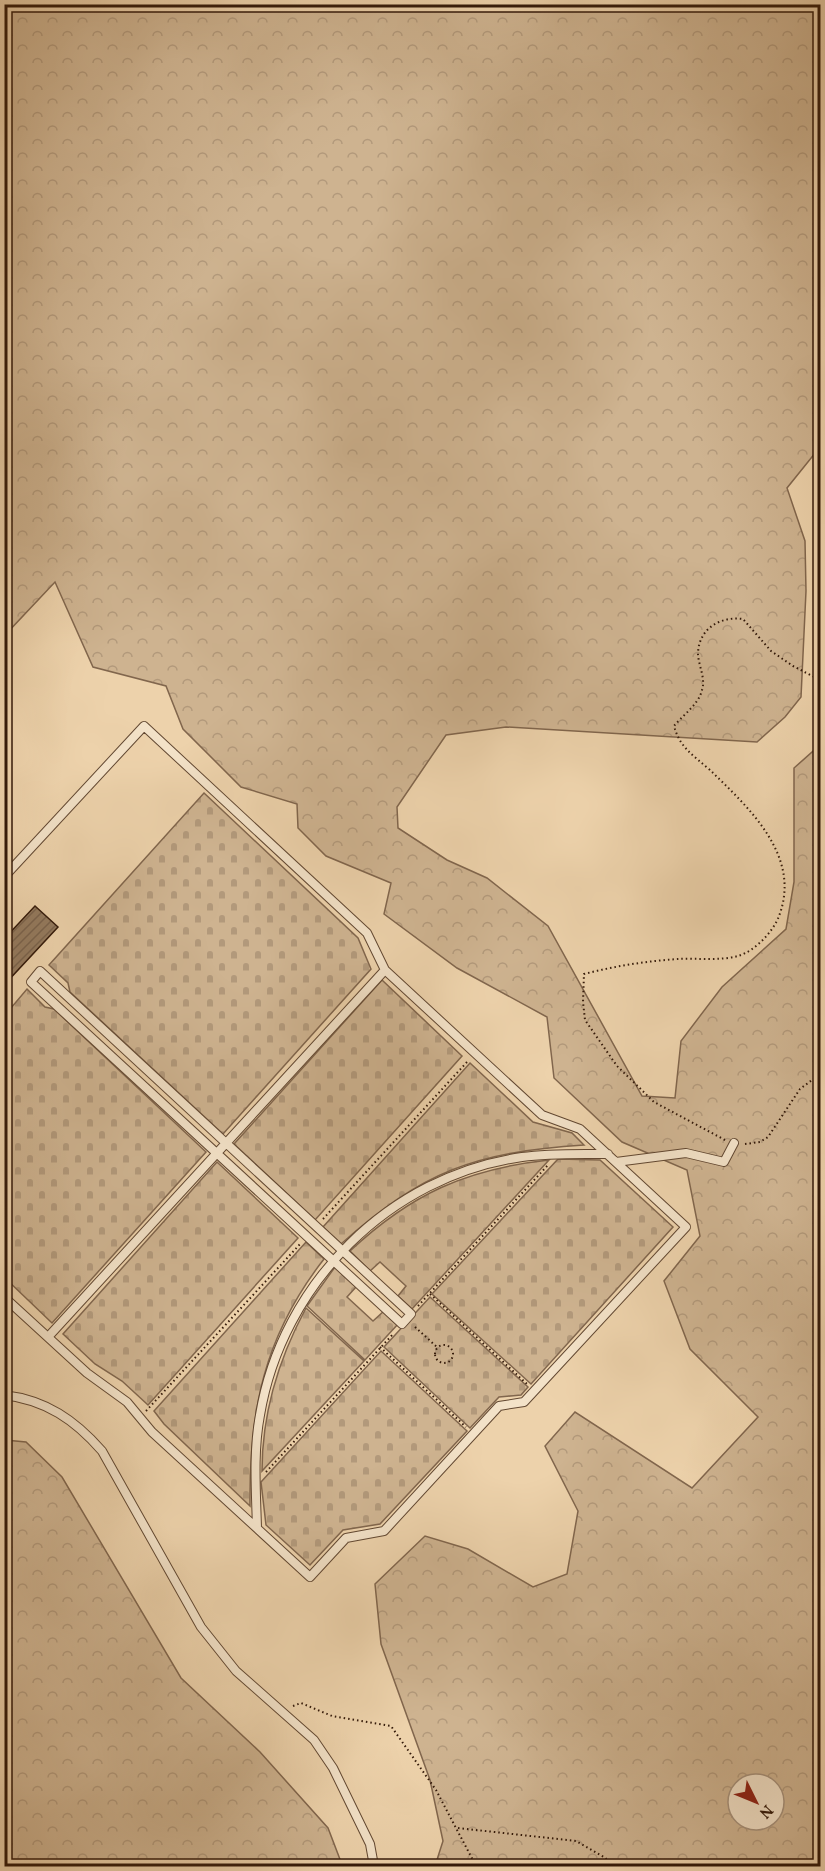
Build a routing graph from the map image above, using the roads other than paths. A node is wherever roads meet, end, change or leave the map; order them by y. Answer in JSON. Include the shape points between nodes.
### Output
{"nodes":[{"id":1,"x":4,"y":877,"type":"edge"},
{"id":2,"x":385,"y":970,"type":"junction"},
{"id":3,"x":226,"y":1143,"type":"junction"},
{"id":4,"x":734,"y":1143,"type":"road end"},
{"id":5,"x":217,"y":1153,"type":"junction"},
{"id":6,"x":608,"y":1154,"type":"junction"},
{"id":7,"x":616,"y":1162,"type":"junction"},
{"id":8,"x":342,"y":1250,"type":"junction"},
{"id":9,"x":333,"y":1260,"type":"junction"},
{"id":10,"x":4,"y":1297,"type":"edge"},
{"id":11,"x":48,"y":1337,"type":"junction"},
{"id":12,"x":4,"y":1395,"type":"edge"},
{"id":13,"x":257,"y":1528,"type":"junction"},
{"id":14,"x":374,"y":1866,"type":"edge"}],
"edges":[{"from":1,"to":2,"type":"lane","via":[[144,726],[367,933]]},
{"from":2,"to":3,"type":"lane"},
{"from":2,"to":6,"type":"lane","via":[[542,1115],[580,1129]]},
{"from":3,"to":5,"type":"lane"},
{"from":3,"to":5,"type":"lane","via":[[40,971],[31,982]]},
{"from":3,"to":8,"type":"lane"},
{"from":4,"to":7,"type":"lane","via":[[724,1162],[677,1153]]},
{"from":5,"to":9,"type":"lane"},
{"from":5,"to":11,"type":"lane"},
{"from":6,"to":7,"type":"lane"},
{"from":6,"to":8,"type":"lane","via":[[520,1157],[458,1174],[392,1208]]},
{"from":7,"to":13,"type":"lane","via":[[686,1227],[535,1391],[524,1402],[499,1406],[384,1532],[346,1538],[310,1577]]},
{"from":8,"to":9,"type":"lane"},
{"from":8,"to":9,"type":"lane","via":[[407,1319]]},
{"from":9,"to":13,"type":"lane","via":[[295,1314],[267,1379],[259,1415]]},
{"from":10,"to":11,"type":"lane"},
{"from":11,"to":13,"type":"lane","via":[[87,1373],[127,1402],[152,1432]]},
{"from":12,"to":14,"type":"lane","via":[[22,1397],[59,1412],[102,1451],[201,1627],[236,1671],[314,1740],[333,1767],[370,1844]]}]}
